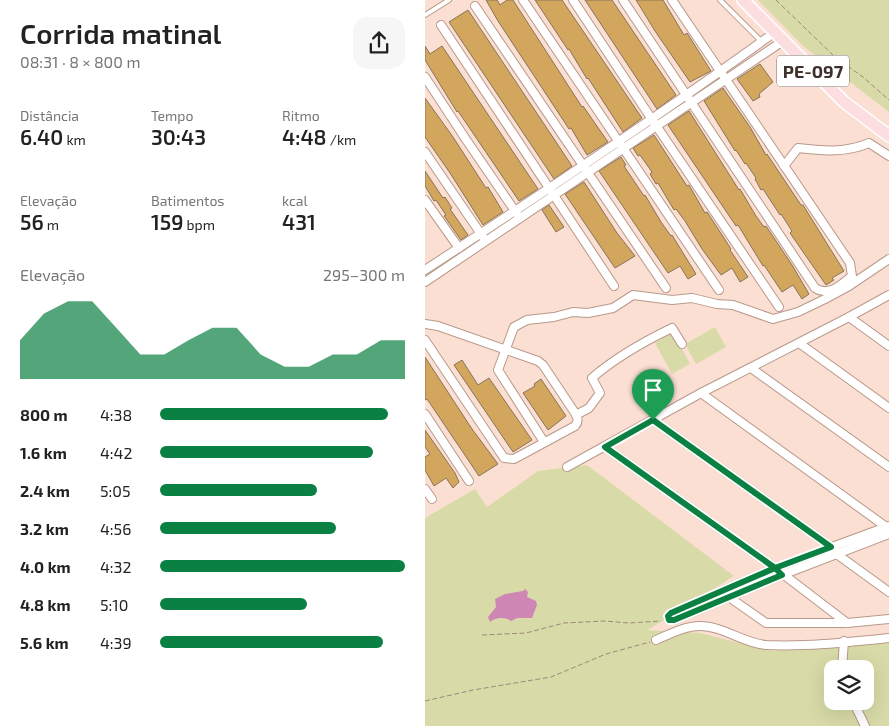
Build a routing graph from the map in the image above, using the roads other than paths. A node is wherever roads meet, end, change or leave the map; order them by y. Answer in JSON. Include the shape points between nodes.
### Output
{"nodes":[{"id":1,"x":449,"y":0,"type":"edge"},
{"id":2,"x":523,"y":0,"type":"edge"},
{"id":3,"x":573,"y":0,"type":"edge"},
{"id":4,"x":623,"y":0,"type":"edge"},
{"id":5,"x":672,"y":0,"type":"edge"},
{"id":6,"x":720,"y":0,"type":"edge"},
{"id":7,"x":743,"y":0,"type":"edge"},
{"id":8,"x":475,"y":6,"type":"dead end"},
{"id":9,"x":425,"y":15,"type":"edge"},
{"id":10,"x":441,"y":25,"type":"dead end"},
{"id":11,"x":779,"y":37,"type":"junction"},
{"id":12,"x":763,"y":42,"type":"junction"},
{"id":13,"x":720,"y":72,"type":"junction"},
{"id":14,"x":425,"y":77,"type":"edge"},
{"id":15,"x":726,"y":80,"type":"junction"},
{"id":16,"x":686,"y":95,"type":"junction"},
{"id":17,"x":692,"y":102,"type":"junction"},
{"id":18,"x":651,"y":118,"type":"junction"},
{"id":19,"x":656,"y":126,"type":"junction"},
{"id":20,"x":889,"y":136,"type":"edge"},
{"id":21,"x":620,"y":145,"type":"junction"},
{"id":22,"x":425,"y":152,"type":"edge"},
{"id":23,"x":889,"y":156,"type":"edge"},
{"id":24,"x":784,"y":166,"type":"junction"},
{"id":25,"x":585,"y":168,"type":"junction"},
{"id":26,"x":552,"y":192,"type":"junction"},
{"id":27,"x":425,"y":200,"type":"edge"},
{"id":28,"x":515,"y":211,"type":"junction"},
{"id":29,"x":519,"y":218,"type":"junction"},
{"id":30,"x":483,"y":237,"type":"junction"},
{"id":31,"x":459,"y":248,"type":"junction"},
{"id":32,"x":889,"y":259,"type":"edge"},
{"id":33,"x":425,"y":270,"type":"edge"},
{"id":34,"x":425,"y":282,"type":"edge"},
{"id":35,"x":614,"y":286,"type":"dead end"},
{"id":36,"x":666,"y":288,"type":"dead end"},
{"id":37,"x":719,"y":290,"type":"dead end"},
{"id":38,"x":889,"y":295,"type":"edge"},
{"id":39,"x":779,"y":307,"type":"dead end"},
{"id":40,"x":849,"y":317,"type":"junction"},
{"id":41,"x":425,"y":324,"type":"edge"},
{"id":42,"x":425,"y":340,"type":"edge"},
{"id":43,"x":799,"y":343,"type":"junction"},
{"id":44,"x":681,"y":344,"type":"dead end"},
{"id":45,"x":889,"y":346,"type":"edge"},
{"id":46,"x":505,"y":349,"type":"junction"},
{"id":47,"x":751,"y":368,"type":"junction"},
{"id":48,"x":701,"y":393,"type":"junction"},
{"id":49,"x":889,"y":408,"type":"edge"},
{"id":50,"x":425,"y":414,"type":"edge"},
{"id":51,"x":576,"y":415,"type":"junction"},
{"id":52,"x":653,"y":420,"type":"junction"},
{"id":53,"x":544,"y":442,"type":"junction"},
{"id":54,"x":605,"y":447,"type":"junction"},
{"id":55,"x":889,"y":467,"type":"edge"},
{"id":56,"x":567,"y":468,"type":"dead end"},
{"id":57,"x":469,"y":481,"type":"dead end"},
{"id":58,"x":425,"y":489,"type":"edge"},
{"id":59,"x":432,"y":499,"type":"dead end"},
{"id":60,"x":888,"y":529,"type":"edge"},
{"id":61,"x":831,"y":547,"type":"junction"},
{"id":62,"x":838,"y":555,"type":"junction"},
{"id":63,"x":775,"y":568,"type":"junction"},
{"id":64,"x":782,"y":575,"type":"junction"},
{"id":65,"x":889,"y":592,"type":"edge"},
{"id":66,"x":725,"y":595,"type":"junction"},
{"id":67,"x":889,"y":619,"type":"edge"},
{"id":68,"x":671,"y":621,"type":"road end"},
{"id":69,"x":847,"y":623,"type":"junction"},
{"id":70,"x":889,"y":638,"type":"edge"},
{"id":71,"x":656,"y":640,"type":"road end"},
{"id":72,"x":844,"y":641,"type":"junction"},
{"id":73,"x":843,"y":660,"type":"edge"},
{"id":74,"x":857,"y":710,"type":"edge"},
{"id":75,"x":865,"y":726,"type":"edge"}],
"edges":[{"from":1,"to":9,"type":"lane"},
{"from":2,"to":21,"type":"street"},
{"from":3,"to":18,"type":"street"},
{"from":4,"to":16,"type":"street"},
{"from":5,"to":13,"type":"street"},
{"from":6,"to":12,"type":"lane"},
{"from":7,"to":11,"type":"main road","number":"PE-097"},
{"from":8,"to":25,"type":"street"},
{"from":10,"to":26,"type":"street"},
{"from":11,"to":12,"type":"street"},
{"from":11,"to":15,"type":"street"},
{"from":11,"to":20,"type":"main road","number":"PE-097","via":[[843,102]]},
{"from":12,"to":13,"type":"street"},
{"from":13,"to":15,"type":"street"},
{"from":13,"to":16,"type":"street"},
{"from":14,"to":28,"type":"street"},
{"from":15,"to":17,"type":"street"},
{"from":15,"to":24,"type":"street"},
{"from":16,"to":17,"type":"street"},
{"from":16,"to":18,"type":"street"},
{"from":17,"to":19,"type":"street"},
{"from":17,"to":24,"type":"street","via":[[815,288],[820,292],[831,290],[852,276],[852,268]]},
{"from":18,"to":19,"type":"street"},
{"from":18,"to":21,"type":"street"},
{"from":19,"to":21,"type":"street"},
{"from":19,"to":39,"type":"street"},
{"from":21,"to":25,"type":"street"},
{"from":21,"to":37,"type":"street"},
{"from":22,"to":30,"type":"street"},
{"from":23,"to":24,"type":"street","via":[[869,143],[857,149],[832,152],[798,148]]},
{"from":25,"to":26,"type":"street"},
{"from":25,"to":36,"type":"street"},
{"from":26,"to":28,"type":"street"},
{"from":26,"to":29,"type":"street"},
{"from":26,"to":35,"type":"street"},
{"from":27,"to":31,"type":"street"},
{"from":28,"to":29,"type":"street"},
{"from":28,"to":30,"type":"street"},
{"from":29,"to":30,"type":"street"},
{"from":30,"to":31,"type":"street"},
{"from":30,"to":34,"type":"street"},
{"from":31,"to":33,"type":"street"},
{"from":32,"to":46,"type":"street","via":[[825,299],[773,319],[733,304],[633,295],[613,308],[527,320],[514,327]]},
{"from":38,"to":40,"type":"street"},
{"from":40,"to":43,"type":"street"},
{"from":40,"to":45,"type":"street"},
{"from":41,"to":46,"type":"street"},
{"from":42,"to":53,"type":"street","via":[[505,458],[514,459]]},
{"from":43,"to":47,"type":"street"},
{"from":43,"to":49,"type":"street"},
{"from":44,"to":51,"type":"street","via":[[672,328],[607,365],[592,378],[600,392],[589,408]]},
{"from":46,"to":51,"type":"street","via":[[543,365]]},
{"from":46,"to":53,"type":"street","via":[[500,374]]},
{"from":47,"to":48,"type":"street"},
{"from":47,"to":55,"type":"street"},
{"from":48,"to":52,"type":"street"},
{"from":48,"to":60,"type":"street"},
{"from":50,"to":57,"type":"street"},
{"from":51,"to":53,"type":"street","via":[[579,421],[575,426]]},
{"from":52,"to":54,"type":"street"},
{"from":52,"to":61,"type":"street"},
{"from":54,"to":56,"type":"street"},
{"from":54,"to":63,"type":"street"},
{"from":58,"to":59,"type":"street"},
{"from":60,"to":61,"type":"street"},
{"from":60,"to":62,"type":"street"},
{"from":61,"to":62,"type":"street"},
{"from":61,"to":63,"type":"street"},
{"from":62,"to":64,"type":"street"},
{"from":62,"to":65,"type":"street"},
{"from":63,"to":64,"type":"street"},
{"from":63,"to":66,"type":"street"},
{"from":64,"to":66,"type":"street"},
{"from":64,"to":69,"type":"street"},
{"from":66,"to":68,"type":"street","via":[[669,614]]},
{"from":66,"to":69,"type":"street","via":[[766,623]]},
{"from":67,"to":69,"type":"street"},
{"from":70,"to":72,"type":"street"},
{"from":71,"to":72,"type":"street","via":[[684,628],[707,626],[763,645]]},
{"from":72,"to":73,"type":"street"},
{"from":74,"to":75,"type":"street"}]}
